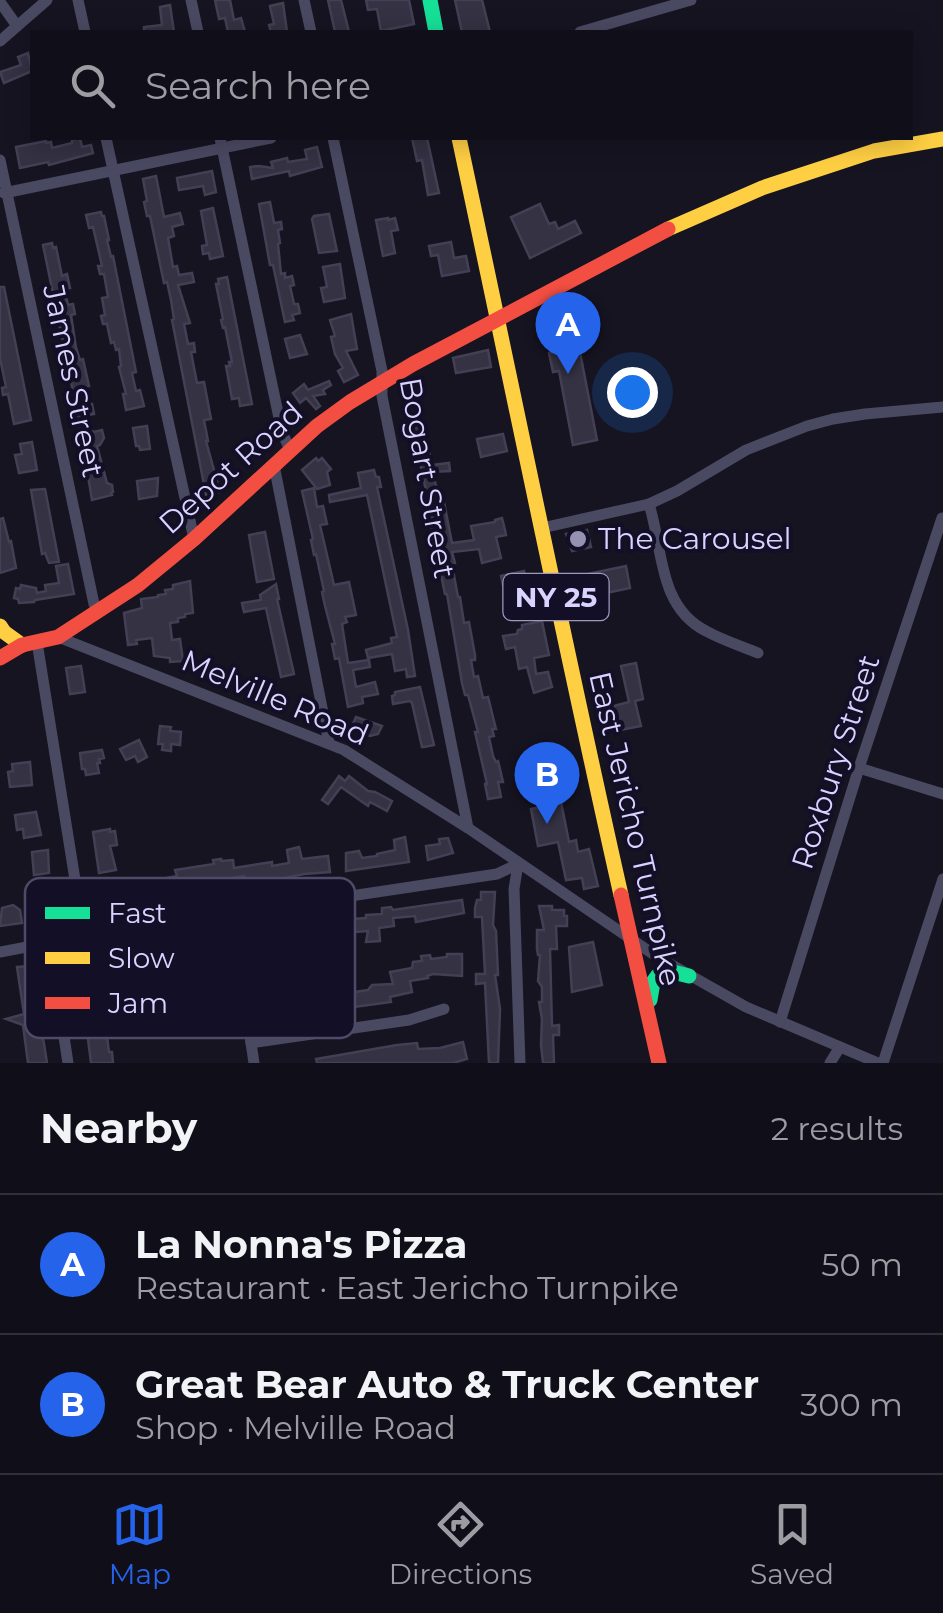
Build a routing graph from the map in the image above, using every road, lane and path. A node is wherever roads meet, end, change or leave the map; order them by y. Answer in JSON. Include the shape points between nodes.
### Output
{"nodes":[{"id":1,"x":47,"y":0,"type":"edge"},
{"id":2,"x":78,"y":0,"type":"edge"},
{"id":3,"x":191,"y":0,"type":"edge"},
{"id":4,"x":304,"y":0,"type":"edge"},
{"id":5,"x":430,"y":0,"type":"edge"},
{"id":6,"x":692,"y":0,"type":"edge"},
{"id":7,"x":0,"y":2,"type":"edge"},
{"id":8,"x":17,"y":26,"type":"junction"},
{"id":9,"x":85,"y":30,"type":"edge"},
{"id":10,"x":198,"y":30,"type":"edge"},
{"id":11,"x":311,"y":30,"type":"edge"},
{"id":12,"x":436,"y":30,"type":"edge"},
{"id":13,"x":587,"y":30,"type":"edge"},
{"id":14,"x":0,"y":41,"type":"edge"},
{"id":15,"x":943,"y":139,"type":"edge"},
{"id":16,"x":106,"y":140,"type":"edge"},
{"id":17,"x":246,"y":140,"type":"edge"},
{"id":18,"x":333,"y":140,"type":"edge"},
{"id":19,"x":459,"y":140,"type":"edge"},
{"id":20,"x":221,"y":142,"type":"edge"},
{"id":21,"x":0,"y":160,"type":"edge"},
{"id":22,"x":113,"y":172,"type":"junction"},
{"id":23,"x":4,"y":193,"type":"edge"},
{"id":24,"x":499,"y":318,"type":"junction"},
{"id":25,"x":382,"y":383,"type":"junction"},
{"id":26,"x":943,"y":406,"type":"edge"},
{"id":27,"x":290,"y":450,"type":"junction"},
{"id":28,"x":274,"y":465,"type":"junction"},
{"id":29,"x":649,"y":504,"type":"junction"},
{"id":30,"x":942,"y":518,"type":"edge"},
{"id":31,"x":542,"y":528,"type":"junction"},
{"id":32,"x":194,"y":539,"type":"junction"},
{"id":33,"x":98,"y":612,"type":"junction"},
{"id":34,"x":0,"y":626,"type":"edge"},
{"id":35,"x":58,"y":637,"type":"junction"},
{"id":36,"x":29,"y":644,"type":"junction"},
{"id":37,"x":758,"y":652,"type":"dead end"},
{"id":38,"x":0,"y":658,"type":"edge"},
{"id":39,"x":329,"y":743,"type":"junction"},
{"id":40,"x":859,"y":768,"type":"junction"},
{"id":41,"x":943,"y":794,"type":"edge"},
{"id":42,"x":468,"y":828,"type":"junction"},
{"id":43,"x":518,"y":864,"type":"junction"},
{"id":44,"x":73,"y":878,"type":"edge"},
{"id":45,"x":943,"y":879,"type":"edge"},
{"id":46,"x":355,"y":896,"type":"edge"},
{"id":47,"x":632,"y":940,"type":"junction"},
{"id":48,"x":25,"y":948,"type":"edge"},
{"id":49,"x":0,"y":952,"type":"edge"},
{"id":50,"x":688,"y":976,"type":"junction"},
{"id":51,"x":444,"y":1009,"type":"dead end"},
{"id":52,"x":649,"y":1016,"type":"junction"},
{"id":53,"x":780,"y":1022,"type":"junction"},
{"id":54,"x":355,"y":1028,"type":"edge"},
{"id":55,"x":64,"y":1038,"type":"edge"},
{"id":56,"x":250,"y":1038,"type":"edge"},
{"id":57,"x":290,"y":1038,"type":"edge"},
{"id":58,"x":251,"y":1044,"type":"junction"},
{"id":59,"x":840,"y":1047,"type":"junction"},
{"id":60,"x":68,"y":1063,"type":"edge"},
{"id":61,"x":254,"y":1063,"type":"edge"},
{"id":62,"x":520,"y":1063,"type":"edge"},
{"id":63,"x":659,"y":1063,"type":"edge"},
{"id":64,"x":830,"y":1063,"type":"edge"},
{"id":65,"x":880,"y":1063,"type":"edge"}],
"edges":[{"from":1,"to":8,"type":"street"},
{"from":2,"to":9,"type":"street"},
{"from":3,"to":10,"type":"street"},
{"from":4,"to":11,"type":"street"},
{"from":5,"to":12,"type":"street"},
{"from":6,"to":13,"type":"street"},
{"from":7,"to":8,"type":"street"},
{"from":8,"to":14,"type":"street"},
{"from":15,"to":24,"type":"street","name":"Depot Road","via":[[874,151],[710,209]]},
{"from":16,"to":22,"type":"street"},
{"from":17,"to":20,"type":"street"},
{"from":18,"to":25,"type":"street","name":"Bogart Street"},
{"from":19,"to":24,"type":"street","name":"East Jericho Turnpike","number":"NY 25"},
{"from":20,"to":22,"type":"street"},
{"from":20,"to":27,"type":"street"},
{"from":21,"to":23,"type":"street","name":"James Street"},
{"from":22,"to":23,"type":"street"},
{"from":22,"to":32,"type":"street"},
{"from":23,"to":33,"type":"street","name":"James Street"},
{"from":24,"to":25,"type":"street","name":"Depot Road"},
{"from":24,"to":31,"type":"street","name":"East Jericho Turnpike","number":"NY 25"},
{"from":25,"to":27,"type":"street","name":"Depot Road"},
{"from":25,"to":42,"type":"street","name":"Bogart Street"},
{"from":26,"to":29,"type":"street","via":[[807,426],[746,450]]},
{"from":27,"to":28,"type":"street","name":"Depot Road"},
{"from":28,"to":32,"type":"street","name":"Depot Road"},
{"from":28,"to":39,"type":"street"},
{"from":29,"to":31,"type":"street"},
{"from":29,"to":37,"type":"street","via":[[665,578],[682,612],[703,630]]},
{"from":30,"to":40,"type":"street","name":"Roxbury Street"},
{"from":31,"to":47,"type":"street","name":"East Jericho Turnpike","number":"NY 25"},
{"from":32,"to":33,"type":"street","name":"Depot Road"},
{"from":33,"to":35,"type":"street","name":"Depot Road"},
{"from":34,"to":36,"type":"street"},
{"from":35,"to":36,"type":"street","name":"Depot Road"},
{"from":35,"to":39,"type":"street","name":"Melville Road"},
{"from":36,"to":38,"type":"street","name":"Depot Road"},
{"from":36,"to":44,"type":"street"},
{"from":39,"to":42,"type":"street","name":"Melville Road"},
{"from":40,"to":41,"type":"street"},
{"from":40,"to":53,"type":"street","name":"Roxbury Street"},
{"from":42,"to":43,"type":"street","name":"Melville Road"},
{"from":43,"to":46,"type":"street","via":[[497,874]]},
{"from":43,"to":47,"type":"street","name":"Melville Road"},
{"from":43,"to":62,"type":"street"},
{"from":45,"to":65,"type":"street"},
{"from":47,"to":50,"type":"street","name":"Melville Road"},
{"from":47,"to":52,"type":"street","name":"East Jericho Turnpike","number":"NY 25"},
{"from":48,"to":49,"type":"street"},
{"from":50,"to":52,"type":"street","via":[[658,974]]},
{"from":50,"to":53,"type":"street","name":"Melville Road"},
{"from":51,"to":54,"type":"street"},
{"from":52,"to":63,"type":"street","name":"East Jericho Turnpike","number":"NY 25"},
{"from":53,"to":59,"type":"street","name":"Melville Road"},
{"from":55,"to":60,"type":"street"},
{"from":56,"to":58,"type":"street"},
{"from":57,"to":58,"type":"street"},
{"from":58,"to":61,"type":"street"},
{"from":59,"to":64,"type":"street"},
{"from":59,"to":65,"type":"street","name":"Melville Road"}]}
